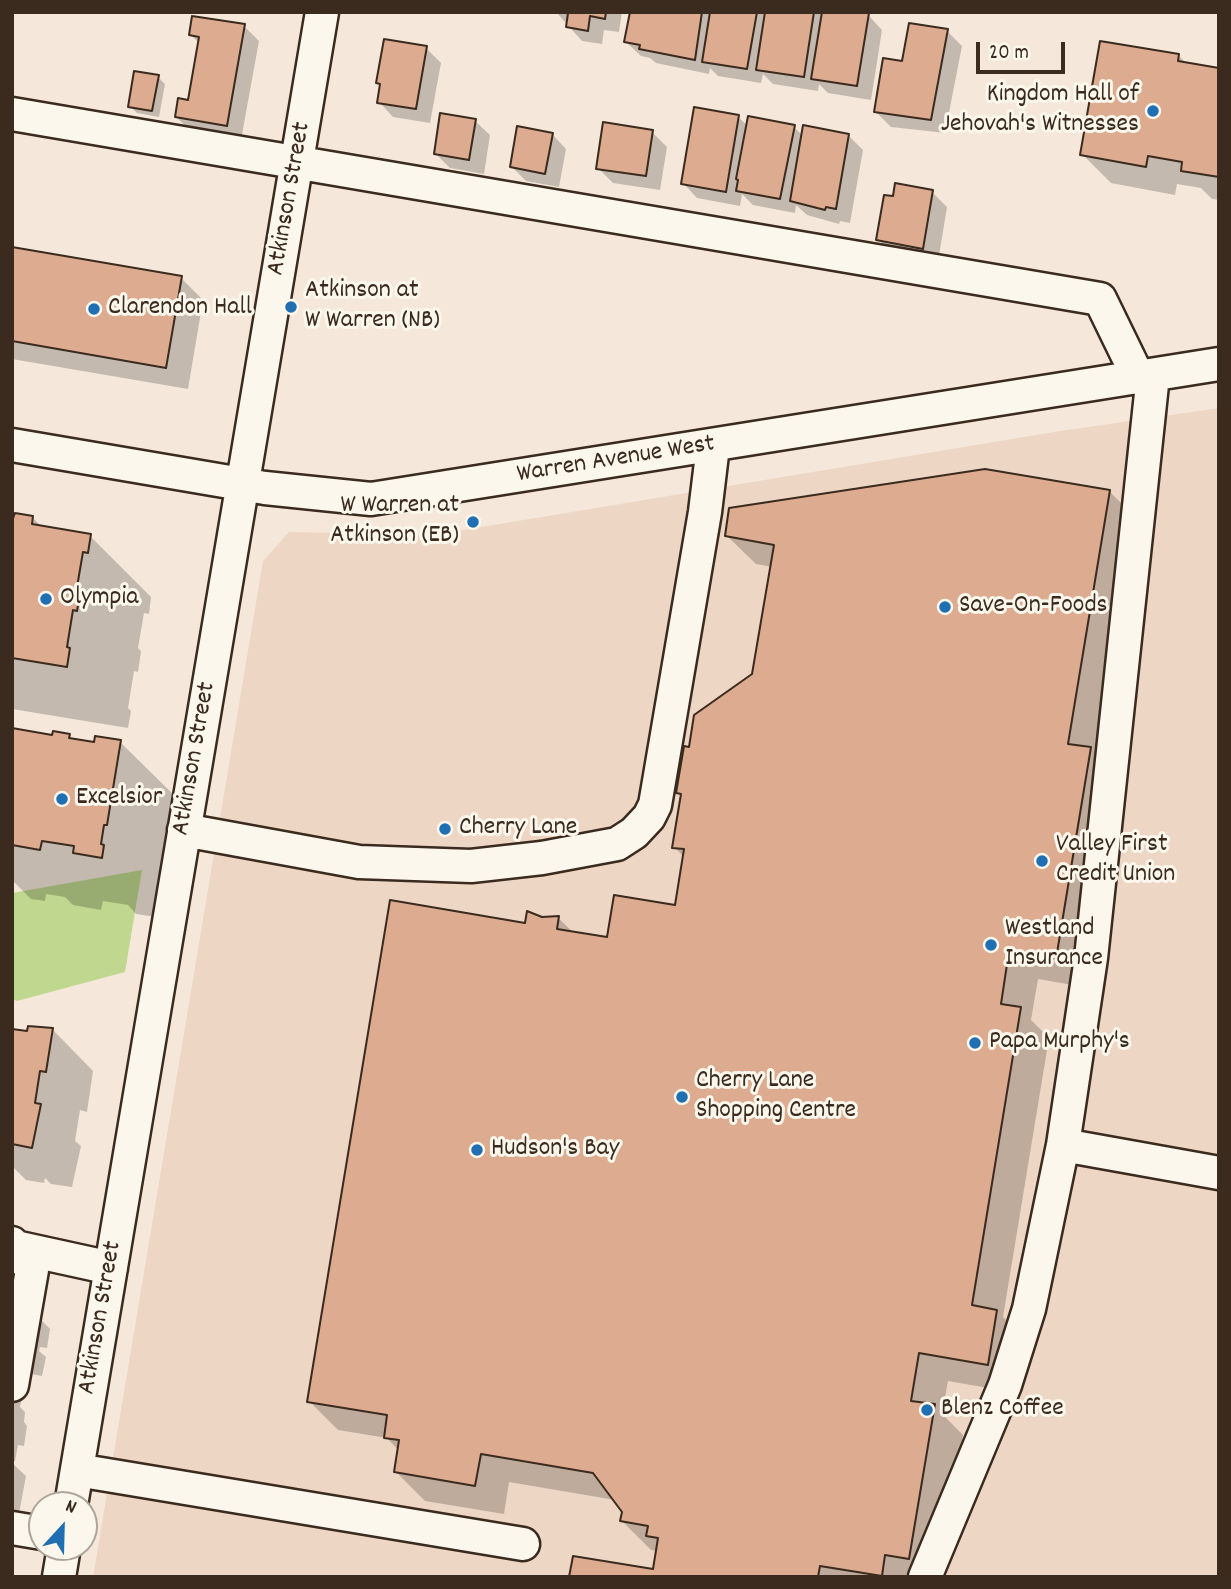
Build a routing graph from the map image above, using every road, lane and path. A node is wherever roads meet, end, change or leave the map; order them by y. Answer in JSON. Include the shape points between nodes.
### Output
{"nodes":[{"id":1,"x":322,"y":12,"type":"edge"},
{"id":2,"x":12,"y":114,"type":"edge"},
{"id":3,"x":297,"y":162,"type":"junction"},
{"id":4,"x":1219,"y":364,"type":"edge"},
{"id":5,"x":1145,"y":376,"type":"junction"},
{"id":6,"x":12,"y":445,"type":"edge"},
{"id":7,"x":713,"y":446,"type":"junction"},
{"id":8,"x":243,"y":484,"type":"junction"},
{"id":9,"x":184,"y":830,"type":"junction"},
{"id":10,"x":1063,"y":1145,"type":"junction"},
{"id":11,"x":1219,"y":1173,"type":"edge"},
{"id":12,"x":14,"y":1245,"type":"edge"},
{"id":13,"x":111,"y":1268,"type":"junction"},
{"id":14,"x":12,"y":1385,"type":"edge"},
{"id":15,"x":77,"y":1470,"type":"junction"},
{"id":16,"x":73,"y":1491,"type":"edge"},
{"id":17,"x":523,"y":1544,"type":"dead end"},
{"id":18,"x":925,"y":1577,"type":"edge"}],
"edges":[{"from":1,"to":3,"type":"street","name":"Atkinson Street"},
{"from":2,"to":3,"type":"street"},
{"from":3,"to":5,"type":"street","via":[[1100,299]]},
{"from":3,"to":8,"type":"street","name":"Atkinson Street"},
{"from":4,"to":5,"type":"street","name":"Warren Avenue West"},
{"from":5,"to":7,"type":"street","name":"Warren Avenue West"},
{"from":5,"to":10,"type":"street","via":[[1091,958]]},
{"from":6,"to":8,"type":"street","name":"Warren Avenue West"},
{"from":7,"to":8,"type":"street","name":"Warren Avenue West","via":[[371,499]]},
{"from":7,"to":9,"type":"street","via":[[655,805],[634,833],[617,844],[471,866],[359,862]]},
{"from":8,"to":9,"type":"street","name":"Atkinson Street"},
{"from":9,"to":13,"type":"street","name":"Atkinson Street"},
{"from":10,"to":11,"type":"street"},
{"from":10,"to":18,"type":"street","via":[[1029,1309],[1005,1385]]},
{"from":12,"to":13,"type":"street"},
{"from":12,"to":14,"type":"street","via":[[32,1270]]},
{"from":13,"to":15,"type":"street","name":"Atkinson Street"},
{"from":15,"to":16,"type":"street","name":"Atkinson Street"},
{"from":15,"to":17,"type":"street"}]}
